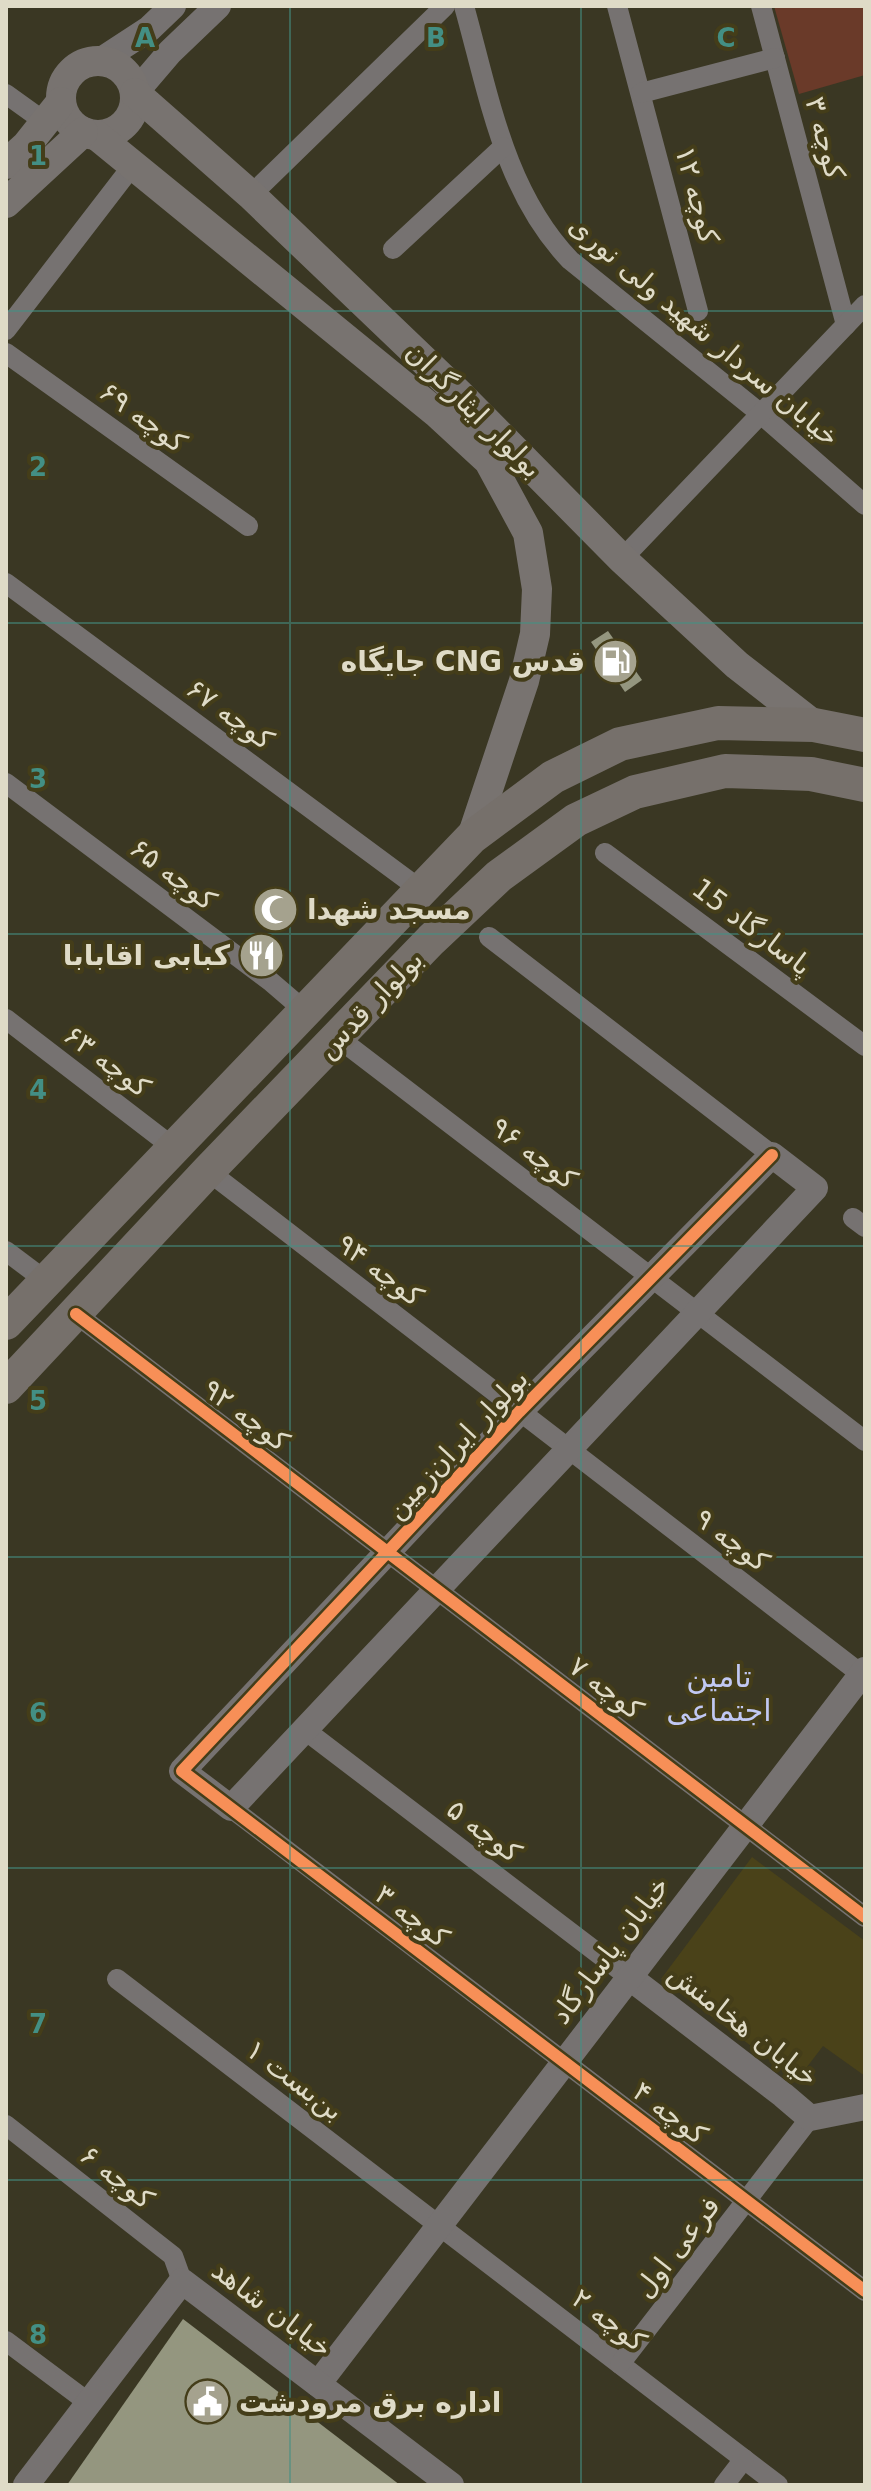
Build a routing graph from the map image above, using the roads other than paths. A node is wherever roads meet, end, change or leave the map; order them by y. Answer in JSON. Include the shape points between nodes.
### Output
{"nodes":[{"id":1,"x":173,"y":6,"type":"edge"},
{"id":2,"x":218,"y":6,"type":"edge"},
{"id":3,"x":445,"y":6,"type":"edge"},
{"id":4,"x":464,"y":6,"type":"edge"},
{"id":5,"x":617,"y":6,"type":"edge"},
{"id":6,"x":761,"y":6,"type":"edge"},
{"id":7,"x":149,"y":29,"type":"junction"},
{"id":8,"x":170,"y":52,"type":"junction"},
{"id":9,"x":775,"y":58,"type":"junction"},
{"id":10,"x":100,"y":61,"type":"junction"},
{"id":11,"x":135,"y":93,"type":"junction"},
{"id":12,"x":641,"y":93,"type":"junction"},
{"id":13,"x":6,"y":94,"type":"edge"},
{"id":14,"x":53,"y":112,"type":"junction"},
{"id":15,"x":89,"y":133,"type":"junction"},
{"id":16,"x":503,"y":147,"type":"junction"},
{"id":17,"x":6,"y":164,"type":"edge"},
{"id":18,"x":133,"y":165,"type":"junction"},
{"id":19,"x":251,"y":195,"type":"junction"},
{"id":20,"x":6,"y":203,"type":"edge"},
{"id":21,"x":217,"y":233,"type":"junction"},
{"id":22,"x":393,"y":249,"type":"dead end"},
{"id":23,"x":865,"y":305,"type":"edge"},
{"id":24,"x":698,"y":311,"type":"dead end"},
{"id":25,"x":846,"y":325,"type":"junction"},
{"id":26,"x":6,"y":330,"type":"edge"},
{"id":27,"x":6,"y":353,"type":"edge"},
{"id":28,"x":761,"y":414,"type":"junction"},
{"id":29,"x":865,"y":505,"type":"edge"},
{"id":30,"x":248,"y":526,"type":"dead end"},
{"id":31,"x":622,"y":559,"type":"junction"},
{"id":32,"x":6,"y":583,"type":"edge"},
{"id":33,"x":814,"y":725,"type":"junction"},
{"id":34,"x":865,"y":735,"type":"edge"},
{"id":35,"x":6,"y":783,"type":"edge"},
{"id":36,"x":865,"y":785,"type":"edge"},
{"id":37,"x":472,"y":837,"type":"junction"},
{"id":38,"x":605,"y":853,"type":"dead end"},
{"id":39,"x":421,"y":890,"type":"junction"},
{"id":40,"x":489,"y":937,"type":"dead end"},
{"id":41,"x":305,"y":1011,"type":"junction"},
{"id":42,"x":6,"y":1019,"type":"edge"},
{"id":43,"x":337,"y":1037,"type":"junction"},
{"id":44,"x":865,"y":1046,"type":"edge"},
{"id":45,"x":174,"y":1148,"type":"junction"},
{"id":46,"x":772,"y":1155,"type":"junction"},
{"id":47,"x":208,"y":1171,"type":"junction"},
{"id":48,"x":6,"y":1251,"type":"edge"},
{"id":49,"x":650,"y":1277,"type":"junction"},
{"id":50,"x":46,"y":1281,"type":"junction"},
{"id":51,"x":697,"y":1313,"type":"junction"},
{"id":52,"x":76,"y":1314,"type":"junction"},
{"id":53,"x":6,"y":1323,"type":"edge"},
{"id":54,"x":6,"y":1387,"type":"edge"},
{"id":55,"x":519,"y":1412,"type":"junction"},
{"id":56,"x":865,"y":1441,"type":"edge"},
{"id":57,"x":568,"y":1450,"type":"junction"},
{"id":58,"x":388,"y":1552,"type":"junction"},
{"id":59,"x":437,"y":1590,"type":"junction"},
{"id":60,"x":864,"y":1674,"type":"edge"},
{"id":61,"x":305,"y":1730,"type":"junction"},
{"id":62,"x":231,"y":1808,"type":"junction"},
{"id":63,"x":746,"y":1826,"type":"junction"},
{"id":64,"x":865,"y":1917,"type":"edge"},
{"id":65,"x":629,"y":1977,"type":"junction"},
{"id":66,"x":117,"y":1979,"type":"dead end"},
{"id":67,"x":564,"y":2062,"type":"junction"},
{"id":68,"x":865,"y":2107,"type":"edge"},
{"id":69,"x":810,"y":2118,"type":"junction"},
{"id":70,"x":6,"y":2125,"type":"edge"},
{"id":71,"x":748,"y":2201,"type":"junction"},
{"id":72,"x":439,"y":2225,"type":"junction"},
{"id":73,"x":182,"y":2281,"type":"junction"},
{"id":74,"x":865,"y":2291,"type":"edge"},
{"id":75,"x":6,"y":2341,"type":"edge"},
{"id":76,"x":620,"y":2364,"type":"junction"},
{"id":77,"x":318,"y":2384,"type":"junction"},
{"id":78,"x":89,"y":2403,"type":"junction"},
{"id":79,"x":744,"y":2459,"type":"junction"},
{"id":80,"x":26,"y":2485,"type":"edge"},
{"id":81,"x":451,"y":2485,"type":"edge"},
{"id":82,"x":724,"y":2485,"type":"edge"},
{"id":83,"x":778,"y":2485,"type":"edge"}],
"edges":[{"from":1,"to":7,"type":"street"},
{"from":2,"to":8,"type":"street"},
{"from":3,"to":19,"type":"street"},
{"from":4,"to":16,"type":"street","name":"خیابان سردار شهید ولی نوری"},
{"from":5,"to":12,"type":"street","name":"کوچه ۱۲"},
{"from":6,"to":9,"type":"street","name":"کوچه ۳"},
{"from":7,"to":8,"type":"street","via":[[154,46]]},
{"from":7,"to":10,"type":"street"},
{"from":8,"to":11,"type":"street"},
{"from":9,"to":12,"type":"street"},
{"from":9,"to":25,"type":"street","name":"کوچه ۳"},
{"from":10,"to":11,"type":"main road","via":[[124,70]]},
{"from":10,"to":14,"type":"main road","via":[[87,62],[66,77]]},
{"from":11,"to":15,"type":"main road","via":[[129,118],[120,128]]},
{"from":11,"to":19,"type":"main road","name":"بولوار ایثارگران"},
{"from":12,"to":24,"type":"street","name":"کوچه ۱۲"},
{"from":13,"to":14,"type":"street"},
{"from":14,"to":15,"type":"main road","via":[[65,114],[72,125]]},
{"from":14,"to":17,"type":"main road"},
{"from":15,"to":18,"type":"main road","name":"بولوار ایثارگران"},
{"from":15,"to":20,"type":"main road"},
{"from":16,"to":22,"type":"street"},
{"from":16,"to":28,"type":"street","name":"خیابان سردار شهید ولی نوری","via":[[546,236]]},
{"from":18,"to":21,"type":"main road","name":"بولوار ایثارگران"},
{"from":18,"to":26,"type":"street"},
{"from":19,"to":21,"type":"main road","via":[[229,211]]},
{"from":19,"to":31,"type":"main road","name":"بولوار ایثارگران"},
{"from":21,"to":37,"type":"main road","name":"بولوار ایثارگران","via":[[489,461],[528,533],[537,589],[535,634],[509,732]]},
{"from":23,"to":25,"type":"street"},
{"from":25,"to":28,"type":"street"},
{"from":27,"to":30,"type":"street","name":"کوچه ۶۹"},
{"from":28,"to":29,"type":"street","name":"خیابان سردار شهید ولی نوری"},
{"from":28,"to":31,"type":"street"},
{"from":31,"to":33,"type":"main road","name":"بولوار ایثارگران","via":[[737,665]]},
{"from":32,"to":39,"type":"street","name":"کوچه ۶۷"},
{"from":33,"to":34,"type":"main road","name":"بولوار قدس"},
{"from":33,"to":37,"type":"main road","name":"بولوار قدس","via":[[718,723],[620,744],[553,777]]},
{"from":35,"to":41,"type":"street","name":"کوچه ۶۵"},
{"from":36,"to":43,"type":"main road","name":"بولوار قدس","via":[[811,774],[725,771],[635,792],[576,820],[499,876]]},
{"from":37,"to":39,"type":"main road","name":"بولوار قدس"},
{"from":38,"to":44,"type":"street","name":"پاسارگاد 15"},
{"from":39,"to":41,"type":"main road","name":"بولوار قدس"},
{"from":40,"to":46,"type":"street"},
{"from":41,"to":45,"type":"main road","name":"بولوار قدس"},
{"from":42,"to":45,"type":"street","name":"کوچه ۶۳"},
{"from":43,"to":47,"type":"main road","name":"بولوار قدس"},
{"from":43,"to":49,"type":"street","name":"کوچه ۹۶"},
{"from":45,"to":50,"type":"main road","name":"بولوار قدس"},
{"from":46,"to":49,"type":"street","name":"بولوار ایران‌زمین"},
{"from":46,"to":51,"type":"street","via":[[815,1188]]},
{"from":47,"to":52,"type":"main road","name":"بولوار قدس"},
{"from":47,"to":55,"type":"street","name":"کوچه ۹۴"},
{"from":48,"to":50,"type":"street"},
{"from":49,"to":51,"type":"street","name":"کوچه ۹۶"},
{"from":49,"to":55,"type":"street","name":"بولوار ایران‌زمین"},
{"from":50,"to":53,"type":"main road","name":"بولوار قدس"},
{"from":51,"to":56,"type":"street","name":"کوچه ۹۶"},
{"from":51,"to":57,"type":"street"},
{"from":52,"to":54,"type":"main road","name":"بولوار قدس"},
{"from":52,"to":58,"type":"street","name":"کوچه ۹۲"},
{"from":55,"to":57,"type":"street","name":"کوچه ۹۴"},
{"from":55,"to":58,"type":"street","name":"بولوار ایران‌زمین"},
{"from":57,"to":59,"type":"street"},
{"from":57,"to":60,"type":"street","name":"کوچه ۹"},
{"from":58,"to":59,"type":"street","name":"کوچه ۹۲"},
{"from":58,"to":62,"type":"street","name":"بولوار ایران‌زمین","via":[[182,1771]]},
{"from":59,"to":61,"type":"street"},
{"from":59,"to":63,"type":"street","name":"کوچه ۷"},
{"from":60,"to":63,"type":"street","name":"خیابان پاسارگاد"},
{"from":61,"to":62,"type":"street"},
{"from":61,"to":65,"type":"street","name":"کوچه ۵"},
{"from":62,"to":67,"type":"street","name":"کوچه ۳"},
{"from":63,"to":64,"type":"street","name":"کوچه ۷"},
{"from":63,"to":65,"type":"street","name":"خیابان پاسارگاد"},
{"from":65,"to":67,"type":"street","name":"خیابان پاسارگاد"},
{"from":65,"to":69,"type":"street","name":"خیابان هخامنش"},
{"from":66,"to":72,"type":"street","name":"بن‌بست ۱"},
{"from":67,"to":71,"type":"street","name":"کوچه ۴"},
{"from":67,"to":72,"type":"street","name":"خیابان پاسارگاد"},
{"from":68,"to":69,"type":"street","name":"خیابان هخامنش"},
{"from":69,"to":71,"type":"street","name":"فرعی اول"},
{"from":70,"to":73,"type":"street","name":"کوچه ۶","via":[[173,2256]]},
{"from":71,"to":74,"type":"street"},
{"from":71,"to":76,"type":"street","name":"فرعی اول"},
{"from":72,"to":76,"type":"street","name":"کوچه ۲"},
{"from":72,"to":77,"type":"street","name":"خیابان پاسارگاد"},
{"from":73,"to":77,"type":"street","name":"خیابان شاهد"},
{"from":73,"to":78,"type":"street","name":"خیابان شاهد"},
{"from":75,"to":78,"type":"street"},
{"from":76,"to":79,"type":"street","name":"کوچه ۲"},
{"from":77,"to":81,"type":"street","name":"خیابان شاهد"},
{"from":78,"to":80,"type":"street","name":"خیابان شاهد"},
{"from":79,"to":82,"type":"street"},
{"from":79,"to":83,"type":"street","name":"کوچه ۲"}]}
